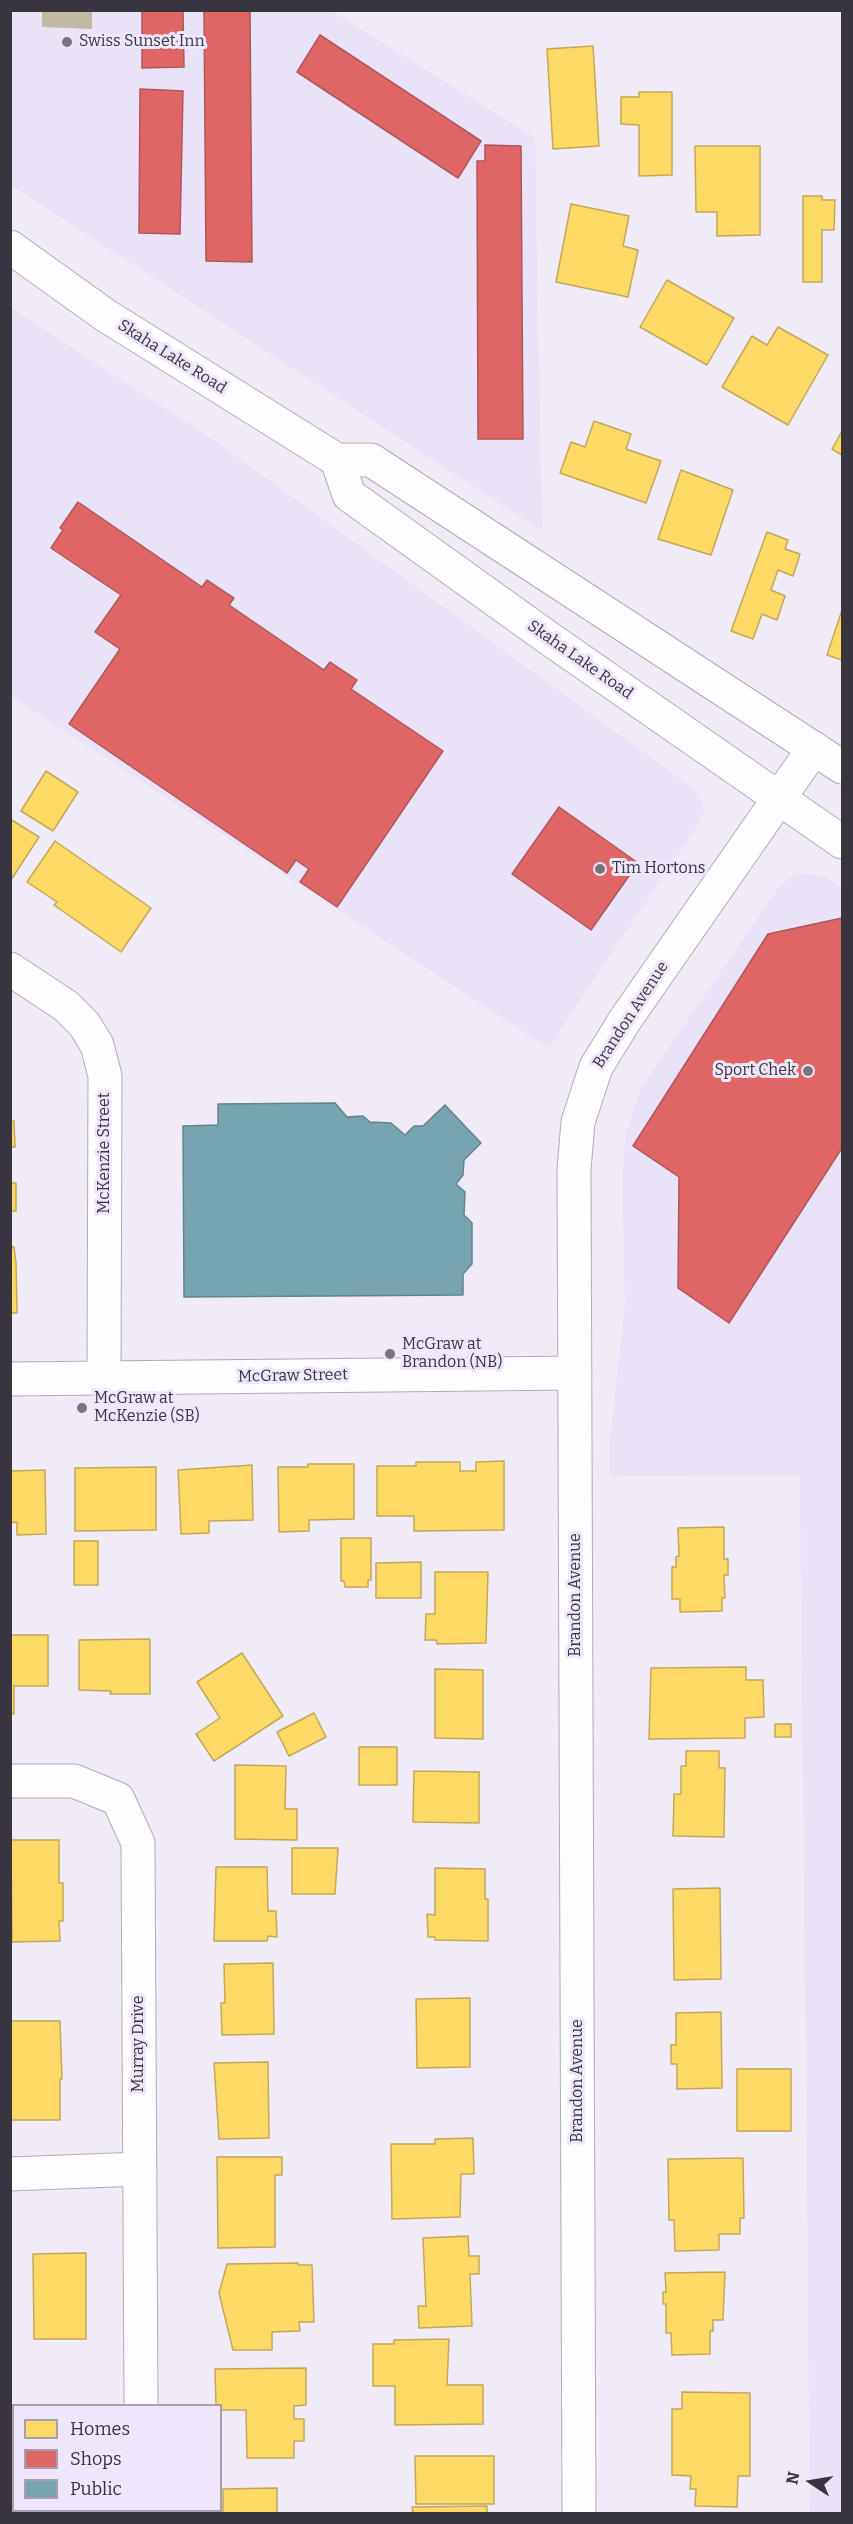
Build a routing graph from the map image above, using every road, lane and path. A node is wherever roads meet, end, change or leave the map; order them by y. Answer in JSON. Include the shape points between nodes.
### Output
{"nodes":[{"id":1,"x":10,"y":247,"type":"edge"},
{"id":2,"x":338,"y":460,"type":"junction"},
{"id":3,"x":814,"y":748,"type":"junction"},
{"id":4,"x":843,"y":767,"type":"edge"},
{"id":5,"x":779,"y":800,"type":"junction"},
{"id":6,"x":843,"y":842,"type":"edge"},
{"id":7,"x":10,"y":969,"type":"edge"},
{"id":8,"x":575,"y":1373,"type":"junction"},
{"id":9,"x":10,"y":1378,"type":"edge"},
{"id":10,"x":104,"y":1378,"type":"junction"},
{"id":11,"x":10,"y":1781,"type":"edge"},
{"id":12,"x":140,"y":2169,"type":"junction"},
{"id":13,"x":10,"y":2175,"type":"edge"},
{"id":14,"x":141,"y":2404,"type":"edge"},
{"id":15,"x":579,"y":2514,"type":"edge"}],
"edges":[{"from":1,"to":2,"type":"street","name":"Skaha Lake Road","via":[[105,315]]},
{"from":2,"to":3,"type":"street","via":[[371,460]]},
{"from":2,"to":5,"type":"street","name":"Skaha Lake Road","via":[[349,495]]},
{"from":3,"to":4,"type":"street"},
{"from":3,"to":5,"type":"street","name":"Brandon Avenue"},
{"from":5,"to":6,"type":"street","name":"Skaha Lake Road"},
{"from":5,"to":8,"type":"street","name":"Brandon Avenue","via":[[625,1020],[596,1067],[586,1092],[578,1122],[574,1169]]},
{"from":7,"to":10,"type":"street","name":"McKenzie Street","via":[[66,1006],[98,1045],[105,1076]]},
{"from":8,"to":10,"type":"street","name":"McGraw Street"},
{"from":8,"to":15,"type":"street","name":"Brandon Avenue"},
{"from":9,"to":10,"type":"street","name":"McGraw Street"},
{"from":11,"to":12,"type":"street","name":"Murray Drive","via":[[74,1781],[118,1799],[138,1844]]},
{"from":12,"to":13,"type":"street"},
{"from":12,"to":14,"type":"street","name":"Murray Drive"}]}
